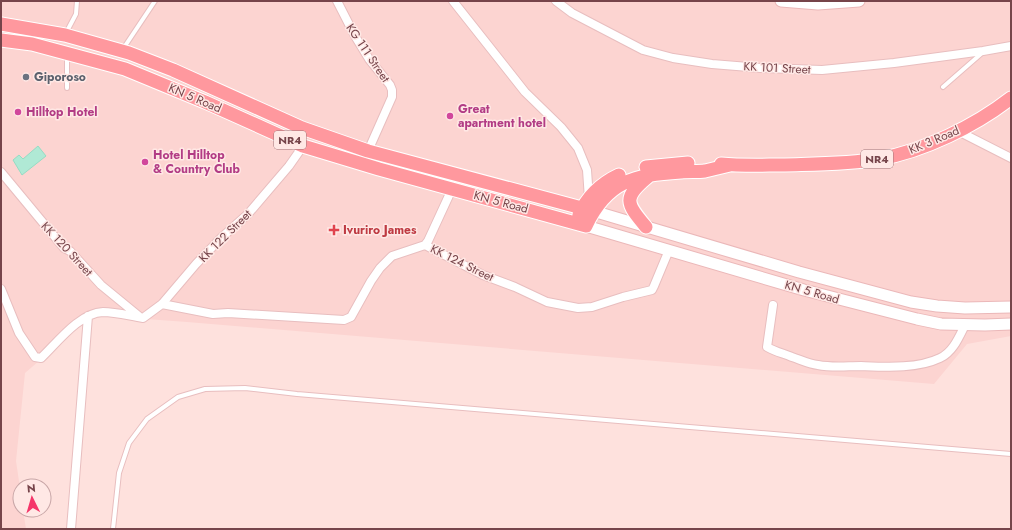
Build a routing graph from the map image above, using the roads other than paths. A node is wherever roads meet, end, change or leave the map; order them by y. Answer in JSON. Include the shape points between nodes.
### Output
{"nodes":[{"id":1,"x":77,"y":1,"type":"edge"},
{"id":2,"x":155,"y":1,"type":"edge"},
{"id":3,"x":337,"y":1,"type":"edge"},
{"id":4,"x":453,"y":1,"type":"edge"},
{"id":5,"x":556,"y":1,"type":"edge"},
{"id":6,"x":781,"y":1,"type":"edge"},
{"id":7,"x":859,"y":1,"type":"edge"},
{"id":8,"x":1,"y":24,"type":"edge"},
{"id":9,"x":65,"y":35,"type":"junction"},
{"id":10,"x":1,"y":40,"type":"edge"},
{"id":11,"x":1011,"y":46,"type":"edge"},
{"id":12,"x":122,"y":51,"type":"junction"},
{"id":13,"x":983,"y":51,"type":"junction"},
{"id":14,"x":66,"y":54,"type":"junction"},
{"id":15,"x":943,"y":87,"type":"dead end"},
{"id":16,"x":67,"y":88,"type":"dead end"},
{"id":17,"x":1011,"y":98,"type":"edge"},
{"id":18,"x":958,"y":131,"type":"junction"},
{"id":19,"x":303,"y":146,"type":"junction"},
{"id":20,"x":368,"y":151,"type":"junction"},
{"id":21,"x":1011,"y":158,"type":"edge"},
{"id":22,"x":730,"y":165,"type":"junction"},
{"id":23,"x":1,"y":172,"type":"edge"},
{"id":24,"x":651,"y":175,"type":"junction"},
{"id":25,"x":452,"y":189,"type":"junction"},
{"id":26,"x":588,"y":206,"type":"junction"},
{"id":27,"x":580,"y":224,"type":"junction"},
{"id":28,"x":646,"y":227,"type":"junction"},
{"id":29,"x":425,"y":245,"type":"junction"},
{"id":30,"x":669,"y":250,"type":"junction"},
{"id":31,"x":1,"y":289,"type":"edge"},
{"id":32,"x":162,"y":304,"type":"junction"},
{"id":33,"x":773,"y":305,"type":"dead end"},
{"id":34,"x":1011,"y":307,"type":"edge"},
{"id":35,"x":88,"y":316,"type":"junction"},
{"id":36,"x":141,"y":318,"type":"junction"},
{"id":37,"x":1011,"y":324,"type":"edge"},
{"id":38,"x":965,"y":325,"type":"junction"},
{"id":39,"x":1011,"y":454,"type":"edge"},
{"id":40,"x":71,"y":529,"type":"edge"},
{"id":41,"x":113,"y":529,"type":"edge"}],
"edges":[{"from":1,"to":9,"type":"lane","via":[[76,14]]},
{"from":2,"to":12,"type":"lane"},
{"from":3,"to":20,"type":"street","name":"KG 111 Street","via":[[354,36],[392,90],[392,97]]},
{"from":4,"to":26,"type":"street","via":[[526,92],[578,148],[587,170]]},
{"from":5,"to":13,"type":"street","name":"KK 101 Street","via":[[572,13],[643,50],[712,64],[822,70]]},
{"from":6,"to":7,"type":"main road","via":[[818,4]]},
{"from":8,"to":9,"type":"highway","name":"KN 5 Road","number":"NR4"},
{"from":9,"to":12,"type":"highway","name":"KN 5 Road","number":"NR4"},
{"from":10,"to":14,"type":"highway","name":"KN 5 Road","number":"NR4","via":[[32,44]]},
{"from":11,"to":13,"type":"street","name":"KK 101 Street"},
{"from":12,"to":20,"type":"highway","name":"KN 5 Road","number":"NR4","via":[[173,70],[302,128]]},
{"from":13,"to":15,"type":"lane"},
{"from":14,"to":16,"type":"lane"},
{"from":14,"to":19,"type":"highway","name":"KN 5 Road","number":"NR4","via":[[125,69]]},
{"from":17,"to":18,"type":"highway","name":"KK 3 Road","number":"NR4"},
{"from":18,"to":21,"type":"street"},
{"from":18,"to":22,"type":"highway","name":"KK 3 Road","number":"NR4","via":[[902,154],[880,159]]},
{"from":19,"to":25,"type":"highway","name":"KN 5 Road","number":"NR4"},
{"from":19,"to":32,"type":"street","name":"KK 122 Street","via":[[248,214],[201,258]]},
{"from":20,"to":26,"type":"highway","name":"KN 5 Road","number":"NR4"},
{"from":22,"to":24,"type":"highway","number":"NR4","via":[[705,171]]},
{"from":22,"to":26,"type":"highway","number":"NR4","via":[[683,163],[648,166],[623,173],[600,188]]},
{"from":23,"to":36,"type":"street","name":"KK 120 Street","via":[[64,248],[70,251],[101,286]]},
{"from":24,"to":26,"type":"highway","number":"NR4","via":[[614,187],[604,197]]},
{"from":24,"to":28,"type":"highway","via":[[637,186],[630,198],[631,208]]},
{"from":25,"to":27,"type":"highway","name":"KN 5 Road","number":"NR4"},
{"from":25,"to":29,"type":"street"},
{"from":26,"to":27,"type":"highway","number":"NR4"},
{"from":26,"to":28,"type":"main road","name":"KN 5 Road"},
{"from":27,"to":30,"type":"main road","name":"KN 5 Road"},
{"from":28,"to":34,"type":"main road","name":"KN 5 Road","via":[[911,302],[965,308]]},
{"from":29,"to":30,"type":"street","name":"KK 124 Street","via":[[483,275],[547,302],[578,308],[592,307],[652,290]]},
{"from":29,"to":32,"type":"street","name":"KK 124 Street","via":[[392,256],[371,281],[352,317],[344,320],[213,314]]},
{"from":30,"to":38,"type":"main road","name":"KN 5 Road","via":[[884,312],[941,324]]},
{"from":31,"to":35,"type":"street","via":[[19,333],[35,357],[41,358],[77,323]]},
{"from":32,"to":36,"type":"street","name":"KK 122 Street"},
{"from":33,"to":38,"type":"street","via":[[766,347],[817,365],[836,368],[897,367],[940,358],[954,346]]},
{"from":35,"to":36,"type":"street","via":[[102,312]]},
{"from":35,"to":40,"type":"street"},
{"from":37,"to":38,"type":"main road","name":"KN 5 Road"},
{"from":39,"to":41,"type":"lane","via":[[245,388],[205,389],[178,398],[147,419],[129,443],[119,473]]}]}
